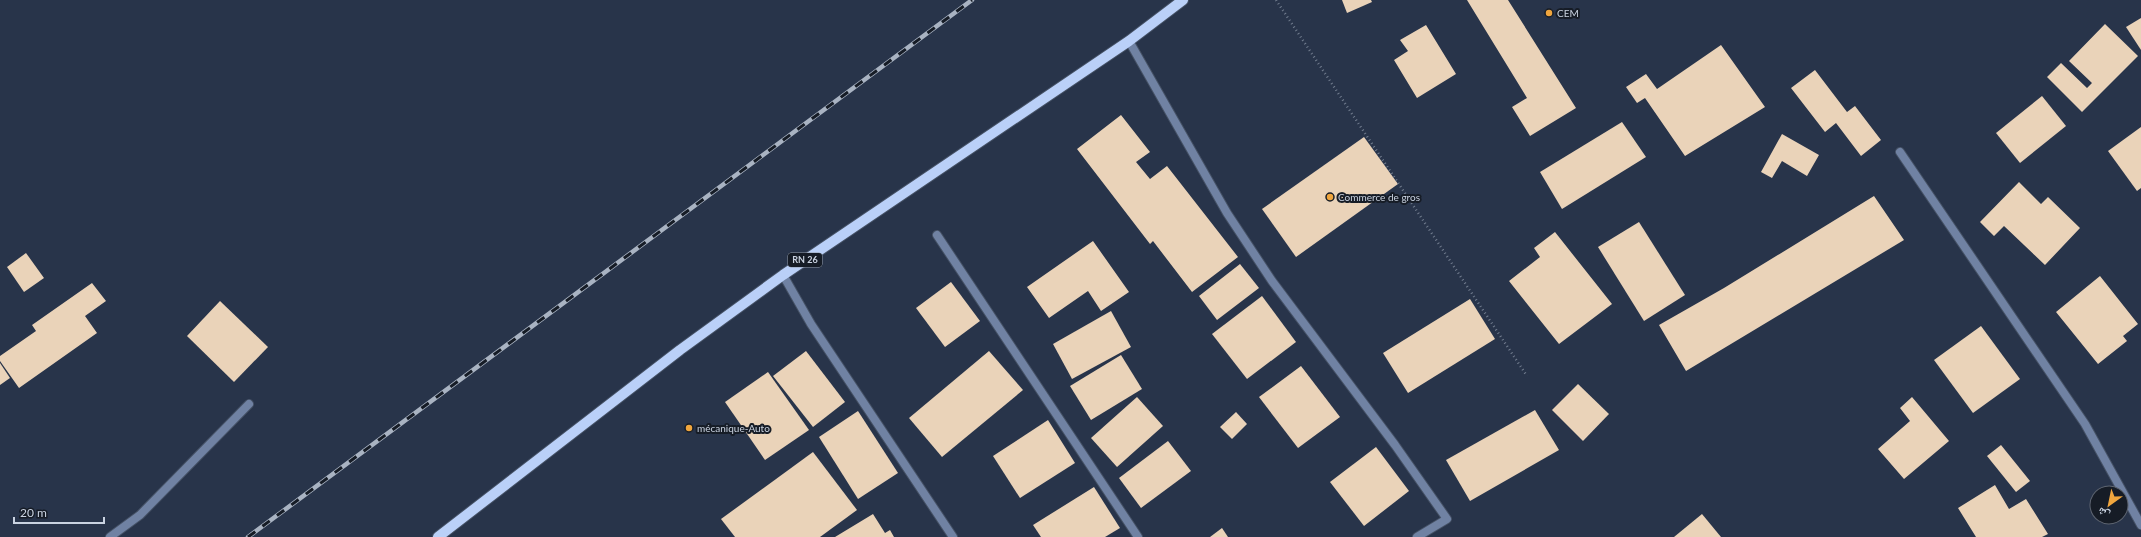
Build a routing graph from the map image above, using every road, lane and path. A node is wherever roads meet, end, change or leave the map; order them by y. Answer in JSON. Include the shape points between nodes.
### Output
{"nodes":[{"id":1,"x":1183,"y":0,"type":"edge"},
{"id":2,"x":1276,"y":0,"type":"edge"},
{"id":3,"x":1129,"y":41,"type":"junction"},
{"id":4,"x":1900,"y":152,"type":"dead end"},
{"id":5,"x":937,"y":236,"type":"dead end"},
{"id":6,"x":783,"y":275,"type":"junction"},
{"id":7,"x":1527,"y":376,"type":"dead end"},
{"id":8,"x":249,"y":404,"type":"dead end"},
{"id":9,"x":2141,"y":524,"type":"edge"},
{"id":10,"x":110,"y":537,"type":"edge"},
{"id":11,"x":438,"y":537,"type":"edge"},
{"id":12,"x":953,"y":537,"type":"edge"},
{"id":13,"x":1138,"y":537,"type":"edge"},
{"id":14,"x":1417,"y":537,"type":"edge"}],
"edges":[{"from":1,"to":3,"type":"main road","number":"RN 26"},
{"from":2,"to":7,"type":"path"},
{"from":3,"to":6,"type":"main road","number":"RN 26"},
{"from":3,"to":14,"type":"street","via":[[1227,212],[1272,281],[1447,519]]},
{"from":4,"to":9,"type":"street","via":[[2085,424]]},
{"from":5,"to":13,"type":"street"},
{"from":6,"to":11,"type":"main road","number":"RN 26","via":[[680,350]]},
{"from":6,"to":12,"type":"street","via":[[811,324]]},
{"from":8,"to":10,"type":"street","via":[[140,515]]}]}
